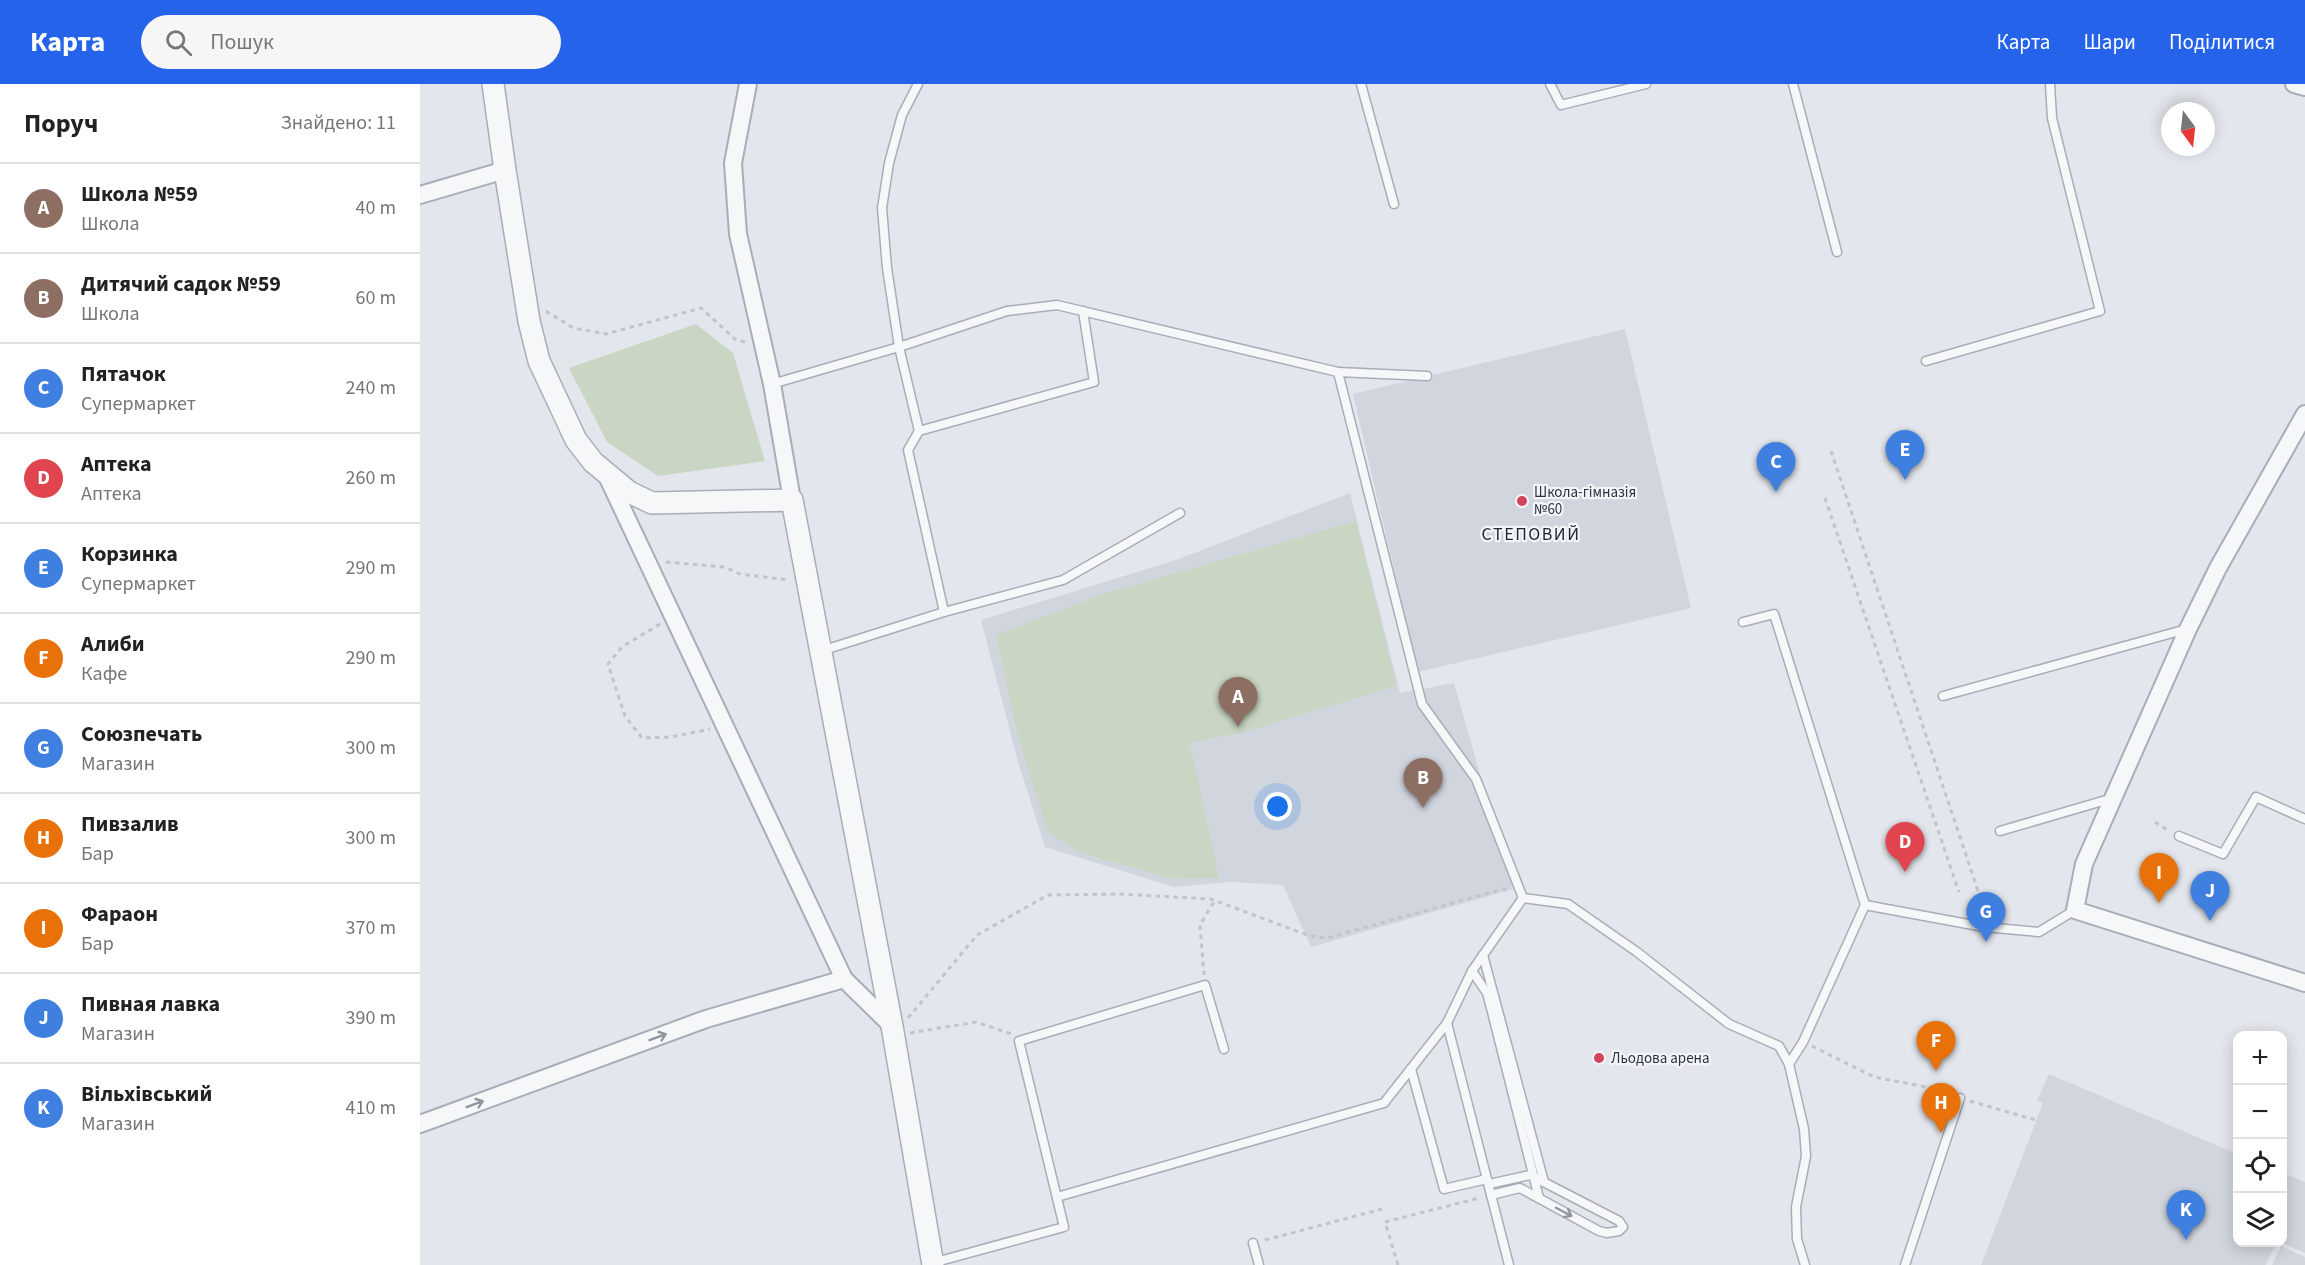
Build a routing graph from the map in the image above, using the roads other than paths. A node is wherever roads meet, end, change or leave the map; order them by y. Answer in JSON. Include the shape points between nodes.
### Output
{"nodes":[{"id":1,"x":493,"y":84,"type":"edge"},
{"id":2,"x":748,"y":84,"type":"edge"},
{"id":3,"x":918,"y":84,"type":"edge"},
{"id":4,"x":1361,"y":84,"type":"edge"},
{"id":5,"x":1550,"y":84,"type":"edge"},
{"id":6,"x":1646,"y":84,"type":"edge"},
{"id":7,"x":1793,"y":84,"type":"edge"},
{"id":8,"x":2050,"y":84,"type":"edge"},
{"id":9,"x":2294,"y":84,"type":"edge"},
{"id":10,"x":2305,"y":87,"type":"edge"},
{"id":11,"x":505,"y":170,"type":"junction"},
{"id":12,"x":420,"y":195,"type":"edge"},
{"id":13,"x":1394,"y":204,"type":"dead end"},
{"id":14,"x":1837,"y":252,"type":"dead end"},
{"id":15,"x":1083,"y":311,"type":"junction"},
{"id":16,"x":899,"y":347,"type":"junction"},
{"id":17,"x":1926,"y":361,"type":"dead end"},
{"id":18,"x":1338,"y":372,"type":"junction"},
{"id":19,"x":1427,"y":376,"type":"dead end"},
{"id":20,"x":772,"y":384,"type":"junction"},
{"id":21,"x":2305,"y":414,"type":"edge"},
{"id":22,"x":919,"y":431,"type":"junction"},
{"id":23,"x":604,"y":469,"type":"junction"},
{"id":24,"x":792,"y":500,"type":"junction"},
{"id":25,"x":1180,"y":513,"type":"dead end"},
{"id":26,"x":944,"y":612,"type":"junction"},
{"id":27,"x":1743,"y":622,"type":"dead end"},
{"id":28,"x":2188,"y":629,"type":"junction"},
{"id":29,"x":820,"y":651,"type":"junction"},
{"id":30,"x":1943,"y":696,"type":"dead end"},
{"id":31,"x":2113,"y":798,"type":"junction"},
{"id":32,"x":2305,"y":819,"type":"edge"},
{"id":33,"x":2000,"y":831,"type":"dead end"},
{"id":34,"x":2179,"y":836,"type":"road end"},
{"id":35,"x":1523,"y":898,"type":"junction"},
{"id":36,"x":1864,"y":904,"type":"junction"},
{"id":37,"x":2075,"y":910,"type":"junction"},
{"id":38,"x":1483,"y":955,"type":"junction"},
{"id":39,"x":1472,"y":970,"type":"junction"},
{"id":40,"x":844,"y":979,"type":"junction"},
{"id":41,"x":2305,"y":983,"type":"edge"},
{"id":42,"x":1447,"y":1023,"type":"junction"},
{"id":43,"x":893,"y":1031,"type":"junction"},
{"id":44,"x":1224,"y":1048,"type":"dead end"},
{"id":45,"x":1789,"y":1064,"type":"junction"},
{"id":46,"x":1411,"y":1069,"type":"junction"},
{"id":47,"x":1960,"y":1098,"type":"road end"},
{"id":48,"x":420,"y":1124,"type":"edge"},
{"id":49,"x":1534,"y":1177,"type":"junction"},
{"id":50,"x":1488,"y":1182,"type":"junction"},
{"id":51,"x":1544,"y":1182,"type":"junction"},
{"id":52,"x":1491,"y":1195,"type":"junction"},
{"id":53,"x":1057,"y":1197,"type":"junction"},
{"id":54,"x":1539,"y":1198,"type":"junction"},
{"id":55,"x":1253,"y":1244,"type":"road end"},
{"id":56,"x":932,"y":1264,"type":"edge"},
{"id":57,"x":1259,"y":1265,"type":"edge"},
{"id":58,"x":1509,"y":1265,"type":"edge"},
{"id":59,"x":1805,"y":1265,"type":"edge"},
{"id":60,"x":1905,"y":1265,"type":"edge"}],
"edges":[{"from":1,"to":11,"type":"street"},
{"from":2,"to":20,"type":"street","via":[[732,163],[738,234]]},
{"from":3,"to":16,"type":"lane","via":[[902,115],[882,208]]},
{"from":4,"to":13,"type":"lane"},
{"from":5,"to":6,"type":"lane","via":[[1561,105]]},
{"from":7,"to":14,"type":"lane"},
{"from":8,"to":17,"type":"lane","via":[[2052,118],[2100,311]]},
{"from":9,"to":10,"type":"street"},
{"from":11,"to":12,"type":"street"},
{"from":11,"to":23,"type":"street","via":[[538,361],[576,440],[593,462]]},
{"from":15,"to":16,"type":"lane","via":[[1057,305],[1007,311]]},
{"from":15,"to":18,"type":"lane"},
{"from":15,"to":22,"type":"lane","via":[[1094,382]]},
{"from":16,"to":20,"type":"lane"},
{"from":16,"to":22,"type":"lane"},
{"from":18,"to":19,"type":"lane"},
{"from":18,"to":35,"type":"lane","via":[[1422,704],[1476,779]]},
{"from":20,"to":24,"type":"street"},
{"from":21,"to":28,"type":"street"},
{"from":22,"to":26,"type":"lane","via":[[908,450]]},
{"from":23,"to":24,"type":"street","via":[[629,492],[652,503]]},
{"from":23,"to":40,"type":"street"},
{"from":24,"to":29,"type":"street"},
{"from":25,"to":26,"type":"lane","via":[[1063,580]]},
{"from":26,"to":29,"type":"lane"},
{"from":27,"to":36,"type":"lane","via":[[1774,614]]},
{"from":28,"to":30,"type":"lane"},
{"from":28,"to":31,"type":"street"},
{"from":29,"to":43,"type":"street"},
{"from":31,"to":33,"type":"lane"},
{"from":31,"to":37,"type":"street","via":[[2084,864]]},
{"from":32,"to":34,"type":"lane","via":[[2256,797],[2223,854]]},
{"from":35,"to":38,"type":"lane"},
{"from":35,"to":45,"type":"lane","via":[[1568,904],[1729,1024],[1779,1046]]},
{"from":36,"to":37,"type":"lane","via":[[1984,927],[2039,932]]},
{"from":36,"to":45,"type":"lane","via":[[1803,1042]]},
{"from":37,"to":41,"type":"street"},
{"from":38,"to":39,"type":"lane"},
{"from":38,"to":51,"type":"lane"},
{"from":39,"to":42,"type":"lane"},
{"from":39,"to":49,"type":"lane","via":[[1487,993]]},
{"from":40,"to":43,"type":"street"},
{"from":48,"to":40,"type":"street","one_way":true,"via":[[706,1019]]},
{"from":42,"to":46,"type":"lane"},
{"from":42,"to":50,"type":"lane"},
{"from":43,"to":56,"type":"street"},
{"from":44,"to":53,"type":"lane","via":[[1205,985],[1019,1041]]},
{"from":45,"to":59,"type":"lane","via":[[1804,1129],[1806,1156],[1796,1207],[1797,1239]]},
{"from":46,"to":50,"type":"lane","via":[[1444,1189]]},
{"from":46,"to":53,"type":"lane","via":[[1384,1103]]},
{"from":47,"to":60,"type":"lane"},
{"from":49,"to":50,"type":"lane"},
{"from":49,"to":51,"type":"lane"},
{"from":49,"to":54,"type":"lane"},
{"from":50,"to":52,"type":"lane"},
{"from":54,"to":51,"type":"lane","one_way":true,"via":[[1599,1231],[1622,1230],[1618,1221]]},
{"from":52,"to":54,"type":"lane","via":[[1520,1188]]},
{"from":52,"to":58,"type":"lane"},
{"from":53,"to":56,"type":"lane","via":[[1064,1227]]},
{"from":55,"to":57,"type":"lane"}]}
